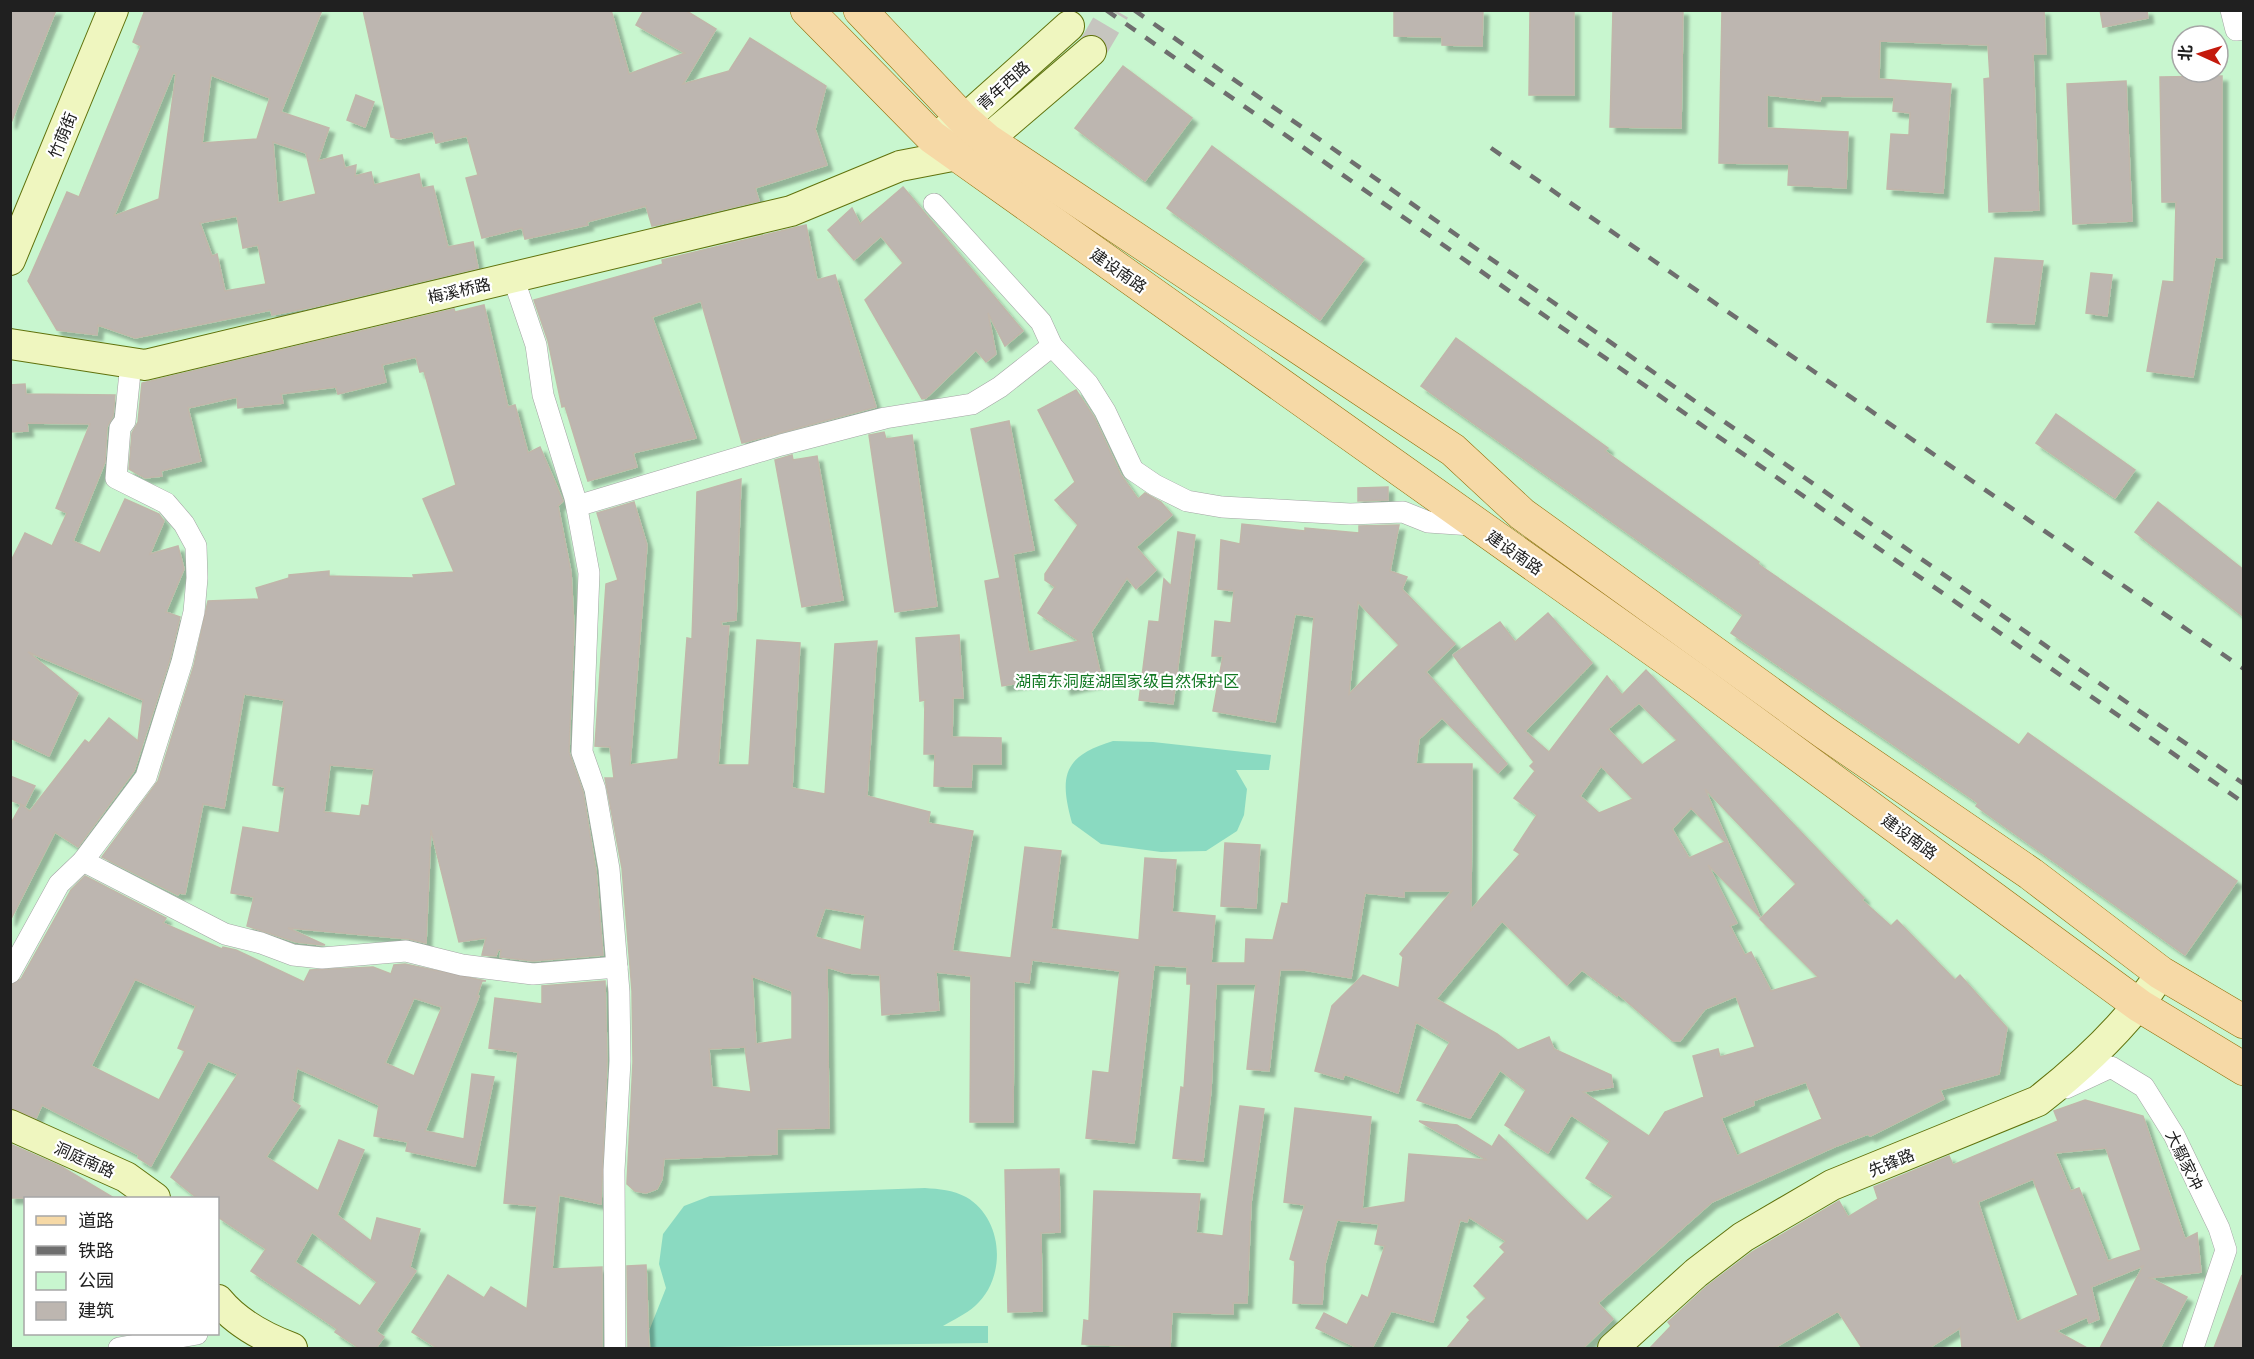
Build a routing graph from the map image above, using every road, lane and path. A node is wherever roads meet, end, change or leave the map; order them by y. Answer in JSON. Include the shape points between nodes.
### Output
{"nodes":[{"id":1,"x":113,"y":10,"type":"edge"},
{"id":2,"x":807,"y":10,"type":"edge"},
{"id":3,"x":860,"y":10,"type":"edge"},
{"id":4,"x":2231,"y":10,"type":"edge"},
{"id":5,"x":1069,"y":26,"type":"tunnel mouth"},
{"id":6,"x":2244,"y":29,"type":"edge"},
{"id":7,"x":1091,"y":51,"type":"tunnel mouth"},
{"id":8,"x":975,"y":130,"type":"junction"},
{"id":9,"x":945,"y":146,"type":"junction"},
{"id":10,"x":900,"y":166,"type":"joint"},
{"id":11,"x":934,"y":204,"type":"dead end"},
{"id":12,"x":10,"y":260,"type":"edge"},
{"id":13,"x":513,"y":277,"type":"junction"},
{"id":14,"x":10,"y":344,"type":"edge"},
{"id":15,"x":1052,"y":346,"type":"junction"},
{"id":16,"x":131,"y":363,"type":"junction"},
{"id":17,"x":577,"y":506,"type":"junction"},
{"id":18,"x":1478,"y":525,"type":"junction"},
{"id":19,"x":83,"y":861,"type":"junction"},
{"id":20,"x":617,"y":967,"type":"junction"},
{"id":21,"x":10,"y":973,"type":"edge"},
{"id":22,"x":2161,"y":973,"type":"junction"},
{"id":23,"x":2140,"y":1006,"type":"junction"},
{"id":24,"x":2244,"y":1022,"type":"edge"},
{"id":25,"x":2244,"y":1069,"type":"edge"},
{"id":26,"x":2038,"y":1101,"type":"junction"},
{"id":27,"x":10,"y":1125,"type":"edge"},
{"id":28,"x":154,"y":1197,"type":"edge"},
{"id":29,"x":219,"y":1302,"type":"edge"},
{"id":30,"x":229,"y":1323,"type":"edge"},
{"id":31,"x":191,"y":1335,"type":"edge"},
{"id":32,"x":119,"y":1348,"type":"edge"},
{"id":33,"x":292,"y":1348,"type":"edge"},
{"id":34,"x":615,"y":1348,"type":"edge"},
{"id":35,"x":1613,"y":1348,"type":"edge"},
{"id":36,"x":2193,"y":1348,"type":"edge"}],
"edges":[{"from":1,"to":12,"type":"main road","name":"竹荫街"},
{"from":2,"to":9,"type":"main road","name":"建设南路"},
{"from":3,"to":8,"type":"main road","name":"建设南路"},
{"from":4,"to":6,"type":"street","via":[[2235,30]]},
{"from":5,"to":8,"type":"main road","name":"青年西路"},
{"from":7,"to":8,"type":"main road","name":"青年西路"},
{"from":8,"to":9,"type":"main road","name":"青年西路"},
{"from":8,"to":22,"type":"main road","name":"建设南路","via":[[1453,450],[1522,514],[1815,726],[2031,874]]},
{"from":9,"to":10,"type":"main road","name":"青年西路"},
{"from":9,"to":18,"type":"main road","name":"建设南路"},
{"from":10,"to":13,"type":"main road","name":"梅溪桥路","via":[[792,211]]},
{"from":11,"to":15,"type":"street","via":[[1041,322]]},
{"from":13,"to":16,"type":"main road","name":"梅溪桥路","via":[[144,364]]},
{"from":13,"to":17,"type":"street","via":[[536,345],[543,395]]},
{"from":14,"to":16,"type":"main road","name":"梅溪桥路"},
{"from":15,"to":17,"type":"street","via":[[972,404],[885,418]]},
{"from":15,"to":18,"type":"street","via":[[1089,384],[1133,470],[1187,501],[1222,507],[1350,514],[1403,512],[1428,522]]},
{"from":16,"to":19,"type":"street","via":[[116,478],[166,503],[184,524],[195,546],[194,612],[146,777]]},
{"from":17,"to":20,"type":"street","via":[[589,573],[582,752],[595,789],[609,868]]},
{"from":18,"to":23,"type":"main road","name":"建设南路"},
{"from":19,"to":20,"type":"street","via":[[225,934],[293,955],[322,958],[406,951],[462,966],[533,974]]},
{"from":19,"to":21,"type":"street","via":[[58,884]]},
{"from":20,"to":34,"type":"street","via":[[620,1061],[614,1170]]},
{"from":22,"to":23,"type":"main road","name":"先锋路"},
{"from":22,"to":24,"type":"main road","name":"建设南路"},
{"from":23,"to":25,"type":"main road","name":"建设南路"},
{"from":23,"to":26,"type":"main road","name":"先锋路"},
{"from":26,"to":35,"type":"main road","name":"先锋路","via":[[1832,1185],[1743,1236]]},
{"from":26,"to":36,"type":"street","name":"大鄢家冲","via":[[2111,1067],[2145,1087],[2174,1135],[2226,1250]]},
{"from":27,"to":28,"type":"main road","name":"洞庭南路","via":[[126,1178]]},
{"from":29,"to":30,"type":"main road"},
{"from":30,"to":33,"type":"main road","via":[[255,1330]]},
{"from":31,"to":32,"type":"street"}]}
